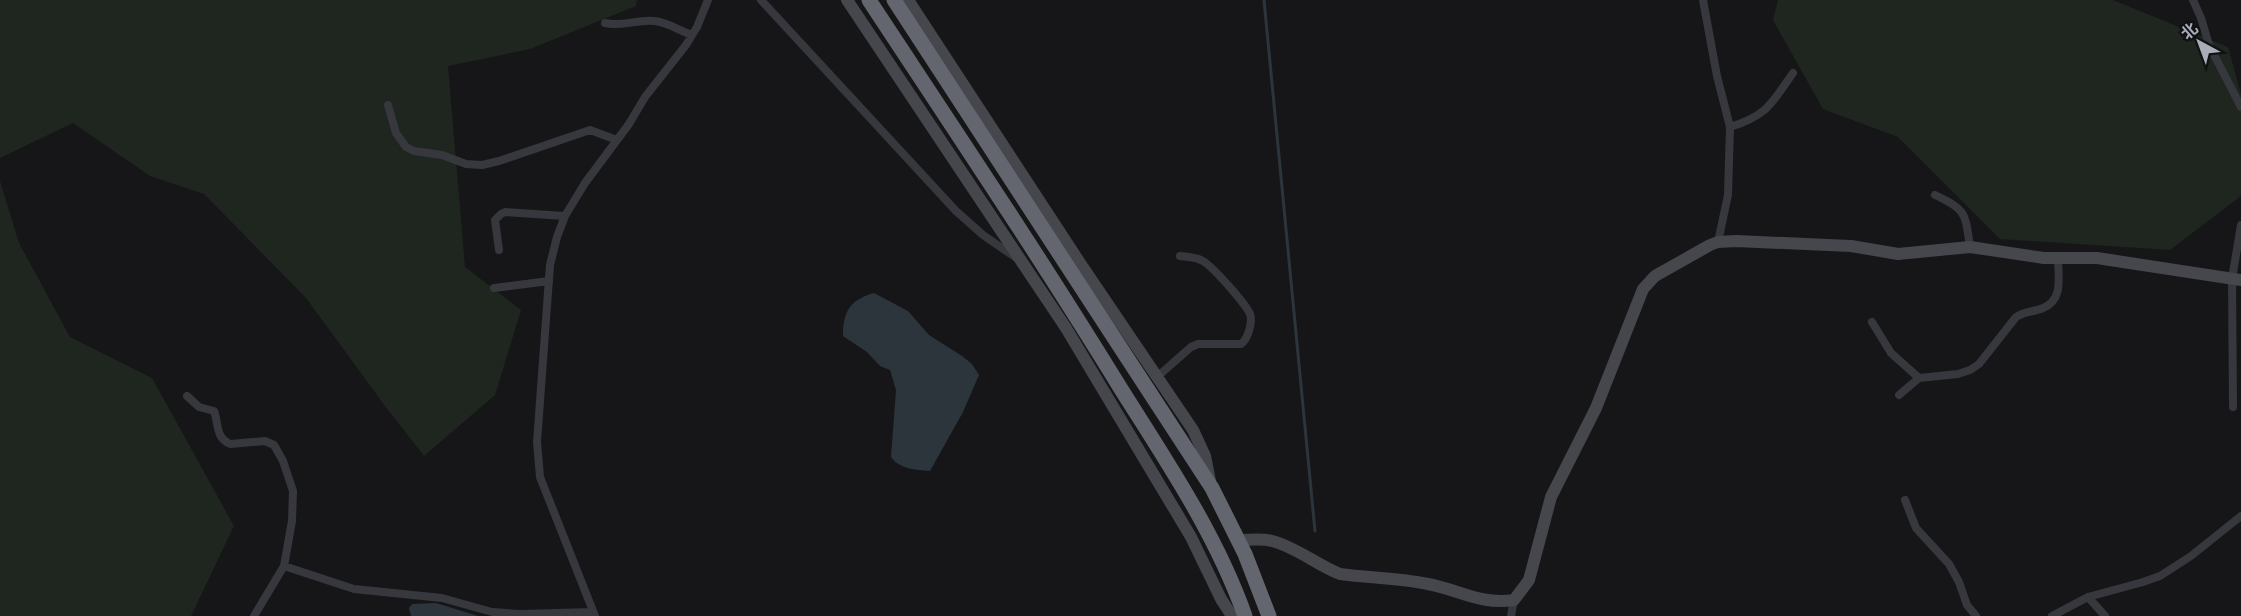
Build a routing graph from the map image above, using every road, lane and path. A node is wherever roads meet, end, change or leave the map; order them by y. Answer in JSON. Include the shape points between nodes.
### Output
{"nodes":[{"id":1,"x":708,"y":0,"type":"edge"},
{"id":2,"x":761,"y":0,"type":"edge"},
{"id":3,"x":847,"y":0,"type":"edge"},
{"id":4,"x":869,"y":0,"type":"edge"},
{"id":5,"x":894,"y":0,"type":"edge"},
{"id":6,"x":908,"y":0,"type":"edge"},
{"id":7,"x":1703,"y":0,"type":"edge"},
{"id":8,"x":2193,"y":0,"type":"edge"},
{"id":9,"x":605,"y":23,"type":"dead end"},
{"id":10,"x":692,"y":35,"type":"junction"},
{"id":11,"x":1793,"y":73,"type":"dead end"},
{"id":12,"x":388,"y":105,"type":"dead end"},
{"id":13,"x":2241,"y":107,"type":"edge"},
{"id":14,"x":1730,"y":127,"type":"junction"},
{"id":15,"x":617,"y":140,"type":"junction"},
{"id":16,"x":1935,"y":195,"type":"dead end"},
{"id":17,"x":565,"y":216,"type":"junction"},
{"id":18,"x":2241,"y":225,"type":"edge"},
{"id":19,"x":1718,"y":242,"type":"junction"},
{"id":20,"x":1970,"y":247,"type":"junction"},
{"id":21,"x":499,"y":250,"type":"dead end"},
{"id":22,"x":1180,"y":256,"type":"dead end"},
{"id":23,"x":2058,"y":258,"type":"junction"},
{"id":24,"x":1019,"y":259,"type":"junction"},
{"id":25,"x":2236,"y":280,"type":"edge"},
{"id":26,"x":549,"y":281,"type":"junction"},
{"id":27,"x":494,"y":288,"type":"dead end"},
{"id":28,"x":1872,"y":322,"type":"dead end"},
{"id":29,"x":1157,"y":377,"type":"junction"},
{"id":30,"x":1919,"y":378,"type":"junction"},
{"id":31,"x":1899,"y":395,"type":"dead end"},
{"id":32,"x":187,"y":396,"type":"dead end"},
{"id":33,"x":2233,"y":407,"type":"dead end"},
{"id":34,"x":1212,"y":488,"type":"junction"},
{"id":35,"x":1905,"y":500,"type":"dead end"},
{"id":36,"x":2241,"y":516,"type":"edge"},
{"id":37,"x":1239,"y":540,"type":"junction"},
{"id":38,"x":284,"y":566,"type":"junction"},
{"id":39,"x":2088,"y":597,"type":"junction"},
{"id":40,"x":1514,"y":600,"type":"junction"},
{"id":41,"x":594,"y":614,"type":"edge"},
{"id":42,"x":254,"y":616,"type":"edge"},
{"id":43,"x":1232,"y":616,"type":"edge"},
{"id":44,"x":1245,"y":616,"type":"edge"},
{"id":45,"x":1269,"y":616,"type":"edge"},
{"id":46,"x":1511,"y":616,"type":"edge"},
{"id":47,"x":1976,"y":616,"type":"edge"},
{"id":48,"x":2052,"y":616,"type":"edge"},
{"id":49,"x":2105,"y":616,"type":"edge"}],
"edges":[{"from":1,"to":10,"type":"street"},
{"from":2,"to":24,"type":"street","via":[[956,211]]},
{"from":3,"to":24,"type":"street"},
{"from":4,"to":44,"type":"highway","via":[[1087,333],[1192,502]]},
{"from":5,"to":34,"type":"highway"},
{"from":6,"to":29,"type":"street"},
{"from":7,"to":14,"type":"street"},
{"from":8,"to":13,"type":"street","via":[[2209,45]]},
{"from":9,"to":10,"type":"street","via":[[660,22]]},
{"from":10,"to":15,"type":"street"},
{"from":11,"to":14,"type":"street","via":[[1762,113]]},
{"from":12,"to":15,"type":"street","via":[[396,133],[406,147],[466,164],[499,161],[590,130]]},
{"from":14,"to":19,"type":"street","via":[[1728,195]]},
{"from":15,"to":17,"type":"street"},
{"from":16,"to":20,"type":"street","via":[[1962,211]]},
{"from":17,"to":21,"type":"street","via":[[501,214],[495,220]]},
{"from":17,"to":26,"type":"street"},
{"from":18,"to":25,"type":"street"},
{"from":19,"to":20,"type":"street","via":[[1851,246],[1898,254]]},
{"from":19,"to":40,"type":"street","via":[[1655,276],[1643,289],[1596,408],[1551,497],[1529,580]]},
{"from":20,"to":23,"type":"street"},
{"from":22,"to":29,"type":"street","via":[[1196,258],[1211,268],[1251,319],[1247,338],[1241,344],[1198,344]]},
{"from":23,"to":25,"type":"street","via":[[2097,258]]},
{"from":23,"to":30,"type":"street","via":[[2059,289],[2052,303],[2016,317],[1970,370]]},
{"from":24,"to":43,"type":"street","via":[[1066,328],[1159,483]]},
{"from":25,"to":33,"type":"street"},
{"from":26,"to":27,"type":"street"},
{"from":26,"to":41,"type":"street","via":[[537,442],[540,477]]},
{"from":28,"to":30,"type":"street","via":[[1891,353]]},
{"from":29,"to":34,"type":"street","via":[[1200,442]]},
{"from":30,"to":31,"type":"street"},
{"from":32,"to":38,"type":"street","via":[[199,406],[212,409],[220,437],[225,441],[265,441],[278,451],[293,491]]},
{"from":34,"to":37,"type":"highway"},
{"from":35,"to":47,"type":"street","via":[[1916,528],[1949,564],[1966,605]]},
{"from":36,"to":39,"type":"street","via":[[2160,576]]},
{"from":37,"to":40,"type":"street","via":[[1273,541],[1340,574],[1424,583],[1482,600]]},
{"from":37,"to":45,"type":"highway"},
{"from":38,"to":41,"type":"street","via":[[354,589],[442,598],[492,612]]},
{"from":38,"to":42,"type":"street"},
{"from":39,"to":48,"type":"street"},
{"from":39,"to":49,"type":"street"},
{"from":40,"to":46,"type":"street"}]}
